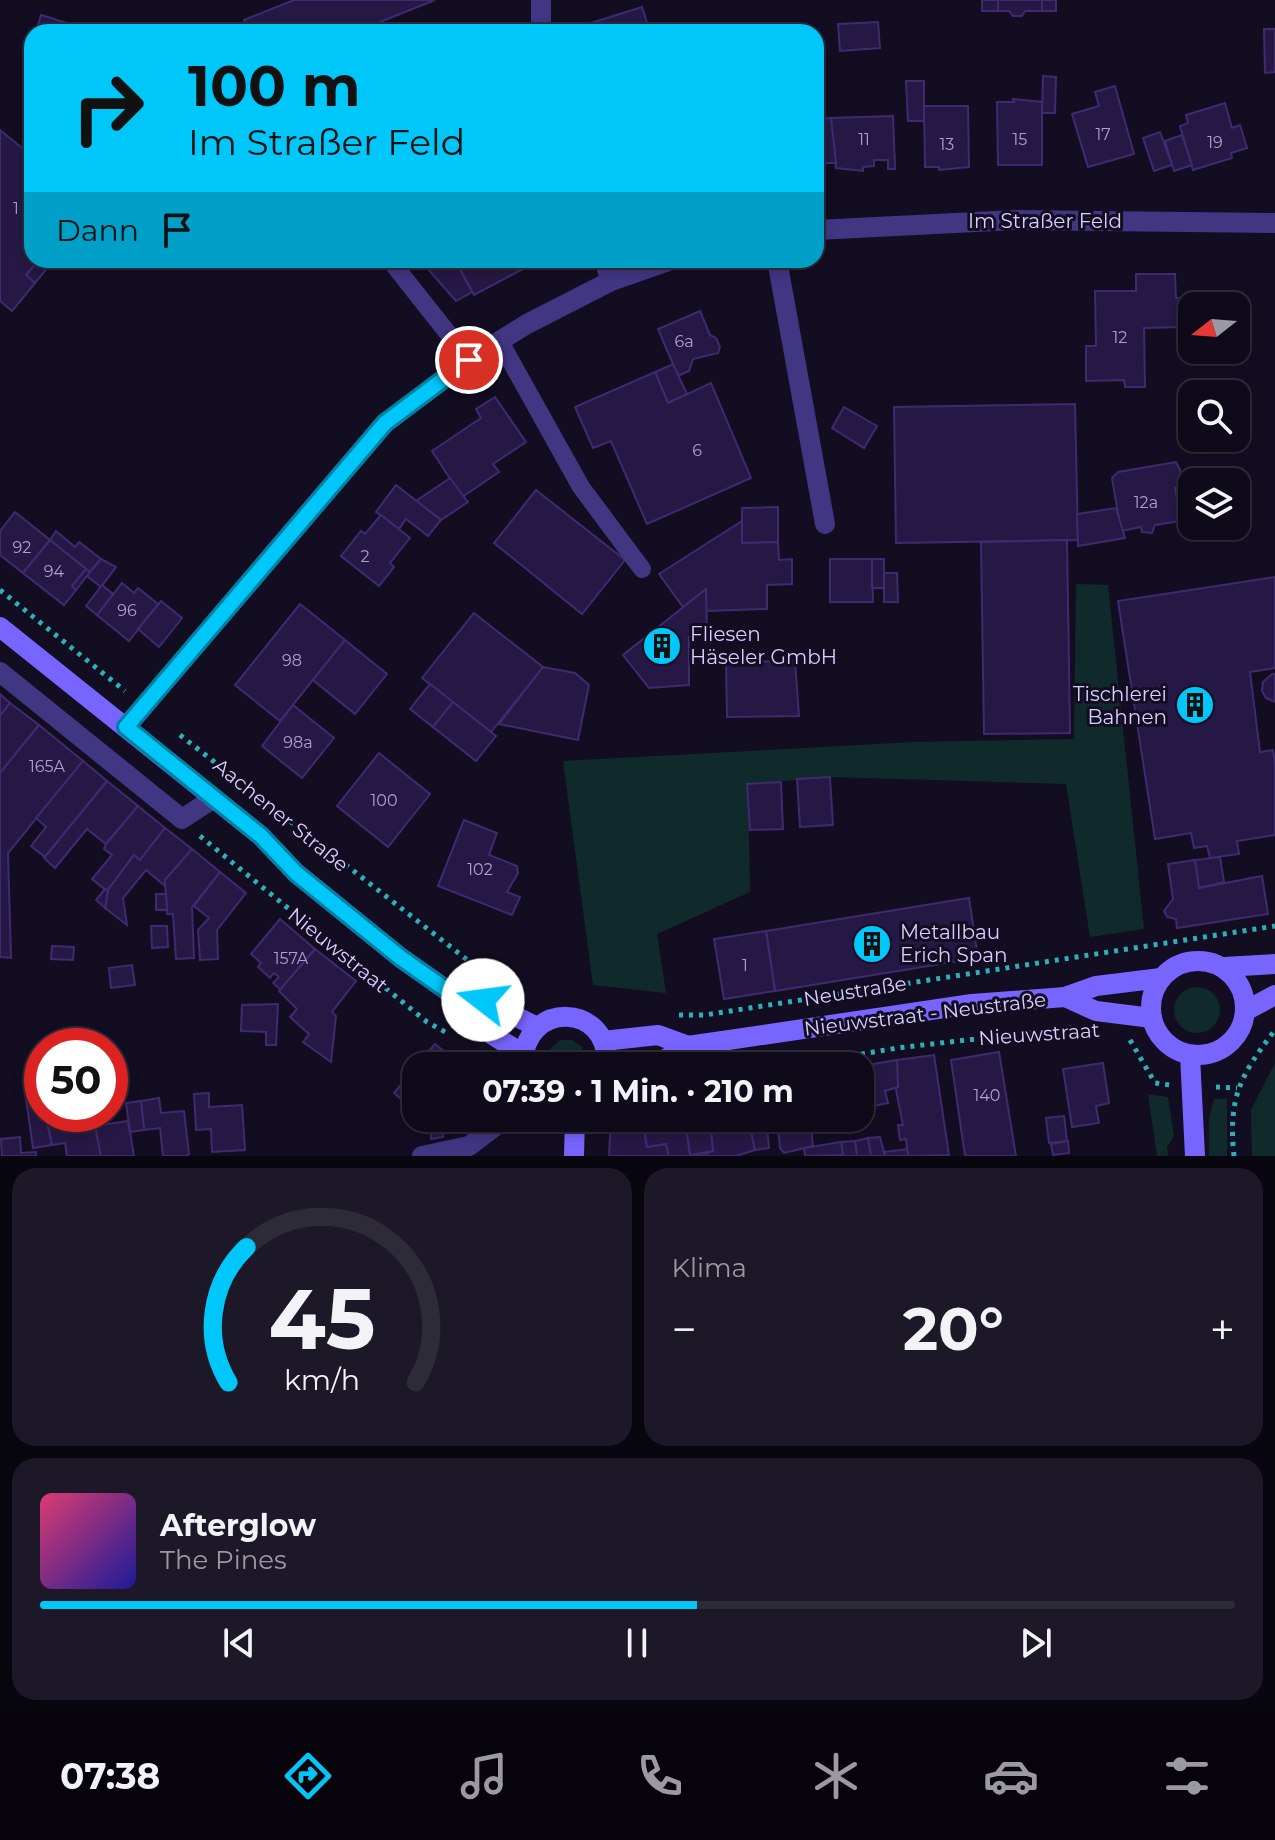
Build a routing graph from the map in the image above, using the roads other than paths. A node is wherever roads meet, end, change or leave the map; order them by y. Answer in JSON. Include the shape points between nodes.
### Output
{"nodes":[{"id":1,"x":541,"y":0,"type":"edge"},
{"id":2,"x":541,"y":24,"type":"edge"},
{"id":3,"x":1275,"y":223,"type":"edge"},
{"id":4,"x":824,"y":230,"type":"edge"},
{"id":5,"x":396,"y":268,"type":"edge"},
{"id":6,"x":607,"y":268,"type":"edge"},
{"id":7,"x":648,"y":268,"type":"edge"},
{"id":8,"x":778,"y":268,"type":"edge"},
{"id":9,"x":611,"y":281,"type":"junction"},
{"id":10,"x":499,"y":340,"type":"junction"},
{"id":11,"x":469,"y":360,"type":"junction"},
{"id":12,"x":825,"y":524,"type":"dead end"},
{"id":13,"x":642,"y":569,"type":"dead end"},
{"id":14,"x":0,"y":627,"type":"edge"},
{"id":15,"x":0,"y":672,"type":"edge"},
{"id":16,"x":126,"y":727,"type":"junction"},
{"id":17,"x":214,"y":798,"type":"junction"},
{"id":18,"x":1275,"y":964,"type":"edge"},
{"id":19,"x":1224,"y":967,"type":"junction"},
{"id":20,"x":1161,"y":978,"type":"junction"},
{"id":21,"x":448,"y":991,"type":"junction"},
{"id":22,"x":1275,"y":995,"type":"edge"},
{"id":23,"x":1065,"y":997,"type":"junction"},
{"id":24,"x":1247,"y":1010,"type":"junction"},
{"id":25,"x":1152,"y":1018,"type":"junction"},
{"id":26,"x":537,"y":1027,"type":"junction"},
{"id":27,"x":603,"y":1041,"type":"junction"},
{"id":28,"x":688,"y":1046,"type":"junction"},
{"id":29,"x":512,"y":1052,"type":"edge"},
{"id":30,"x":525,"y":1052,"type":"edge"},
{"id":31,"x":604,"y":1052,"type":"edge"},
{"id":32,"x":678,"y":1052,"type":"edge"},
{"id":33,"x":1190,"y":1055,"type":"junction"},
{"id":34,"x":488,"y":1132,"type":"edge"},
{"id":35,"x":575,"y":1132,"type":"edge"},
{"id":36,"x":422,"y":1156,"type":"edge"},
{"id":37,"x":574,"y":1156,"type":"edge"},
{"id":38,"x":1195,"y":1156,"type":"edge"}],
"edges":[{"from":1,"to":2,"type":"street"},
{"from":3,"to":4,"type":"street","name":"Im Straßer Feld","via":[[1015,220]]},
{"from":5,"to":11,"type":"lane"},
{"from":6,"to":9,"type":"street"},
{"from":7,"to":9,"type":"street"},
{"from":8,"to":12,"type":"street"},
{"from":9,"to":10,"type":"street"},
{"from":10,"to":11,"type":"street"},
{"from":10,"to":13,"type":"lane","via":[[581,487]]},
{"from":11,"to":16,"type":"street","via":[[385,423]]},
{"from":14,"to":16,"type":"main road"},
{"from":15,"to":17,"type":"street","via":[[182,819]]},
{"from":16,"to":17,"type":"main road"},
{"from":17,"to":21,"type":"main road","via":[[296,873]]},
{"from":18,"to":19,"type":"main road"},
{"from":19,"to":20,"type":"main road","via":[[1193,961]]},
{"from":19,"to":24,"type":"main road","via":[[1240,986]]},
{"from":20,"to":23,"type":"main road","name":"Nieuwstraat - Neustraße","via":[[1096,986]]},
{"from":20,"to":25,"type":"main road","via":[[1151,1001]]},
{"from":21,"to":26,"type":"main road","via":[[483,1000]]},
{"from":21,"to":29,"type":"main road","via":[[472,1022]]},
{"from":22,"to":24,"type":"main road"},
{"from":23,"to":25,"type":"main road","name":"Nieuwstraat","via":[[1096,1011]]},
{"from":23,"to":28,"type":"main road","name":"Nieuwstraat - Neustraße","via":[[972,1004]]},
{"from":24,"to":33,"type":"main road","via":[[1226,1047]]},
{"from":25,"to":33,"type":"main road","via":[[1168,1045]]},
{"from":26,"to":27,"type":"main road","via":[[552,1018],[576,1017]]},
{"from":26,"to":30,"type":"main road"},
{"from":27,"to":28,"type":"main road","via":[[658,1035]]},
{"from":27,"to":31,"type":"main road"},
{"from":28,"to":32,"type":"main road"},
{"from":33,"to":38,"type":"main road"},
{"from":34,"to":36,"type":"street","via":[[469,1146]]},
{"from":35,"to":37,"type":"main road"}]}
